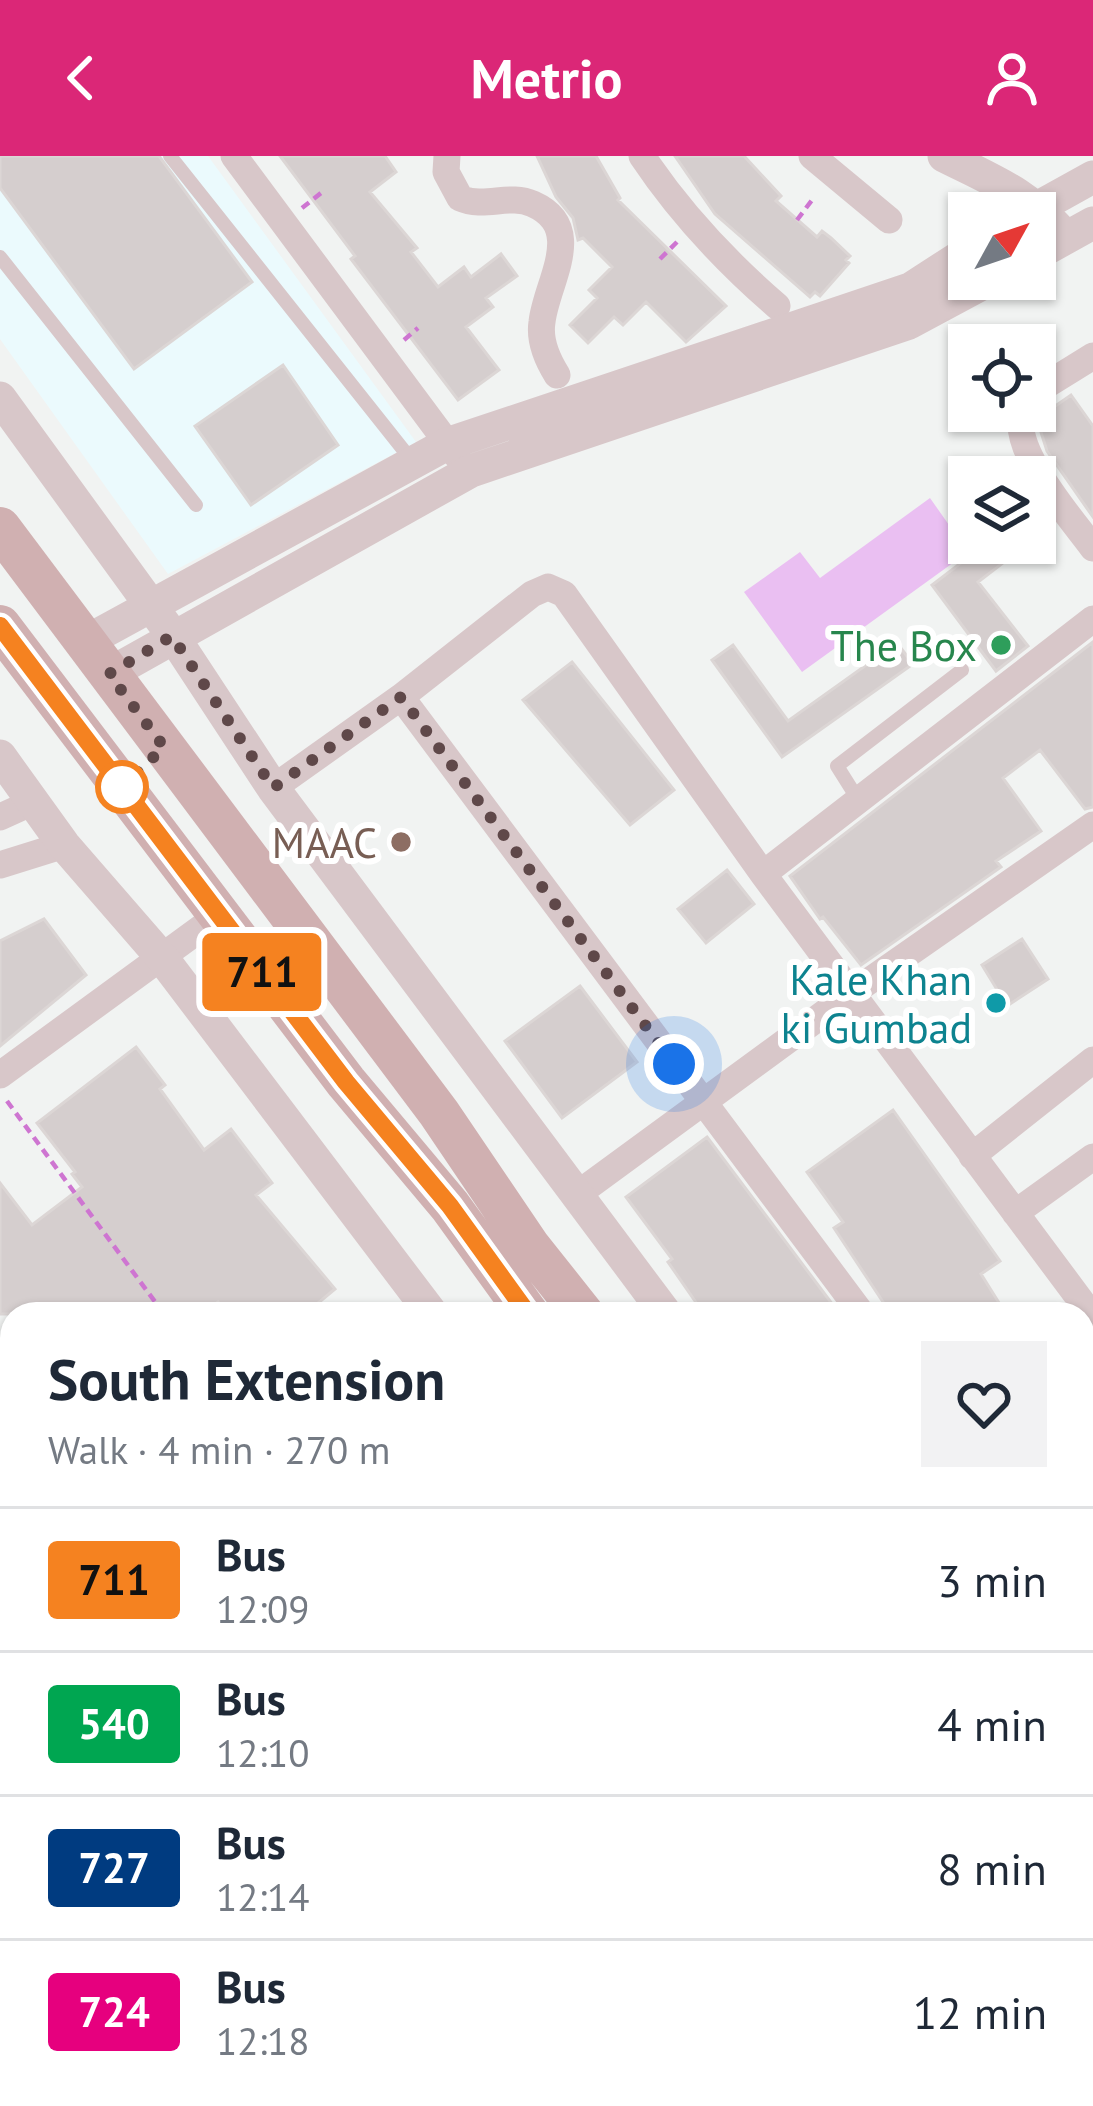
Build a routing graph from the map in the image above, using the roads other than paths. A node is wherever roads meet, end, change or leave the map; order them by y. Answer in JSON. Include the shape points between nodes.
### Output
{"nodes":[{"id":1,"x":170,"y":156,"type":"edge"},
{"id":2,"x":234,"y":156,"type":"edge"},
{"id":3,"x":447,"y":156,"type":"edge"},
{"id":4,"x":642,"y":156,"type":"edge"},
{"id":5,"x":944,"y":156,"type":"edge"},
{"id":6,"x":822,"y":165,"type":"edge"},
{"id":7,"x":1093,"y":177,"type":"edge"},
{"id":8,"x":1009,"y":192,"type":"edge"},
{"id":9,"x":1056,"y":197,"type":"edge"},
{"id":10,"x":889,"y":220,"type":"dead end"},
{"id":11,"x":0,"y":257,"type":"edge"},
{"id":12,"x":948,"y":265,"type":"edge"},
{"id":13,"x":952,"y":300,"type":"edge"},
{"id":14,"x":777,"y":306,"type":"dead end"},
{"id":15,"x":1093,"y":356,"type":"edge"},
{"id":16,"x":557,"y":375,"type":"dead end"},
{"id":17,"x":1056,"y":379,"type":"edge"},
{"id":18,"x":0,"y":398,"type":"edge"},
{"id":19,"x":1020,"y":432,"type":"edge"},
{"id":20,"x":447,"y":444,"type":"junction"},
{"id":21,"x":413,"y":462,"type":"junction"},
{"id":22,"x":471,"y":471,"type":"junction"},
{"id":23,"x":196,"y":506,"type":"dead end"},
{"id":24,"x":0,"y":528,"type":"edge"},
{"id":25,"x":1093,"y":548,"type":"edge"},
{"id":26,"x":150,"y":604,"type":"junction"},
{"id":27,"x":1093,"y":619,"type":"edge"},
{"id":28,"x":0,"y":626,"type":"edge"},
{"id":29,"x":172,"y":636,"type":"junction"},
{"id":30,"x":97,"y":658,"type":"junction"},
{"id":31,"x":962,"y":670,"type":"dead end"},
{"id":32,"x":401,"y":697,"type":"junction"},
{"id":33,"x":0,"y":756,"type":"edge"},
{"id":34,"x":273,"y":788,"type":"junction"},
{"id":35,"x":859,"y":801,"type":"junction"},
{"id":36,"x":33,"y":802,"type":"junction"},
{"id":37,"x":0,"y":817,"type":"edge"},
{"id":38,"x":1093,"y":825,"type":"edge"},
{"id":39,"x":64,"y":844,"type":"junction"},
{"id":40,"x":0,"y":865,"type":"edge"},
{"id":41,"x":763,"y":874,"type":"junction"},
{"id":42,"x":218,"y":916,"type":"junction"},
{"id":43,"x":163,"y":959,"type":"junction"},
{"id":44,"x":851,"y":993,"type":"junction"},
{"id":45,"x":1093,"y":1060,"type":"edge"},
{"id":46,"x":1,"y":1085,"type":"edge"},
{"id":47,"x":702,"y":1100,"type":"junction"},
{"id":48,"x":972,"y":1156,"type":"junction"},
{"id":49,"x":1093,"y":1157,"type":"edge"},
{"id":50,"x":575,"y":1196,"type":"junction"},
{"id":51,"x":1015,"y":1213,"type":"junction"},
{"id":52,"x":423,"y":1302,"type":"edge"},
{"id":53,"x":519,"y":1302,"type":"edge"},
{"id":54,"x":573,"y":1302,"type":"edge"},
{"id":55,"x":657,"y":1302,"type":"edge"},
{"id":56,"x":853,"y":1302,"type":"edge"},
{"id":57,"x":1081,"y":1302,"type":"edge"}],
"edges":[{"from":1,"to":21,"type":"lane"},
{"from":2,"to":20,"type":"street"},
{"from":3,"to":16,"type":"street","via":[[460,198],[529,201],[556,224],[561,260],[541,327]]},
{"from":4,"to":14,"type":"street","via":[[724,260]]},
{"from":5,"to":8,"type":"street"},
{"from":6,"to":10,"type":"street"},
{"from":7,"to":9,"type":"street"},
{"from":11,"to":23,"type":"lane"},
{"from":12,"to":20,"type":"street","via":[[910,289]]},
{"from":13,"to":22,"type":"street","via":[[910,323]]},
{"from":15,"to":17,"type":"street"},
{"from":18,"to":26,"type":"street"},
{"from":19,"to":25,"type":"street","via":[[1022,446]]},
{"from":20,"to":21,"type":"street"},
{"from":20,"to":22,"type":"street"},
{"from":21,"to":26,"type":"street"},
{"from":22,"to":29,"type":"street"},
{"from":24,"to":30,"type":"main road"},
{"from":26,"to":29,"type":"street"},
{"from":26,"to":30,"type":"street"},
{"from":27,"to":35,"type":"street"},
{"from":28,"to":42,"type":"main road"},
{"from":29,"to":30,"type":"street"},
{"from":29,"to":34,"type":"street"},
{"from":30,"to":54,"type":"main road"},
{"from":31,"to":35,"type":"lane","via":[[838,766]]},
{"from":32,"to":34,"type":"street"},
{"from":32,"to":41,"type":"street","via":[[548,586],[564,594]]},
{"from":32,"to":47,"type":"street"},
{"from":33,"to":36,"type":"street"},
{"from":34,"to":50,"type":"street"},
{"from":35,"to":41,"type":"street"},
{"from":36,"to":37,"type":"street"},
{"from":36,"to":39,"type":"street"},
{"from":38,"to":44,"type":"street"},
{"from":39,"to":40,"type":"street"},
{"from":39,"to":43,"type":"street"},
{"from":41,"to":44,"type":"street"},
{"from":42,"to":43,"type":"street"},
{"from":42,"to":53,"type":"main road"},
{"from":43,"to":46,"type":"street"},
{"from":43,"to":52,"type":"street"},
{"from":44,"to":47,"type":"street"},
{"from":44,"to":48,"type":"street"},
{"from":45,"to":48,"type":"street"},
{"from":47,"to":50,"type":"street"},
{"from":47,"to":56,"type":"street"},
{"from":48,"to":51,"type":"street"},
{"from":49,"to":51,"type":"street"},
{"from":50,"to":55,"type":"street"},
{"from":51,"to":57,"type":"street"}]}
